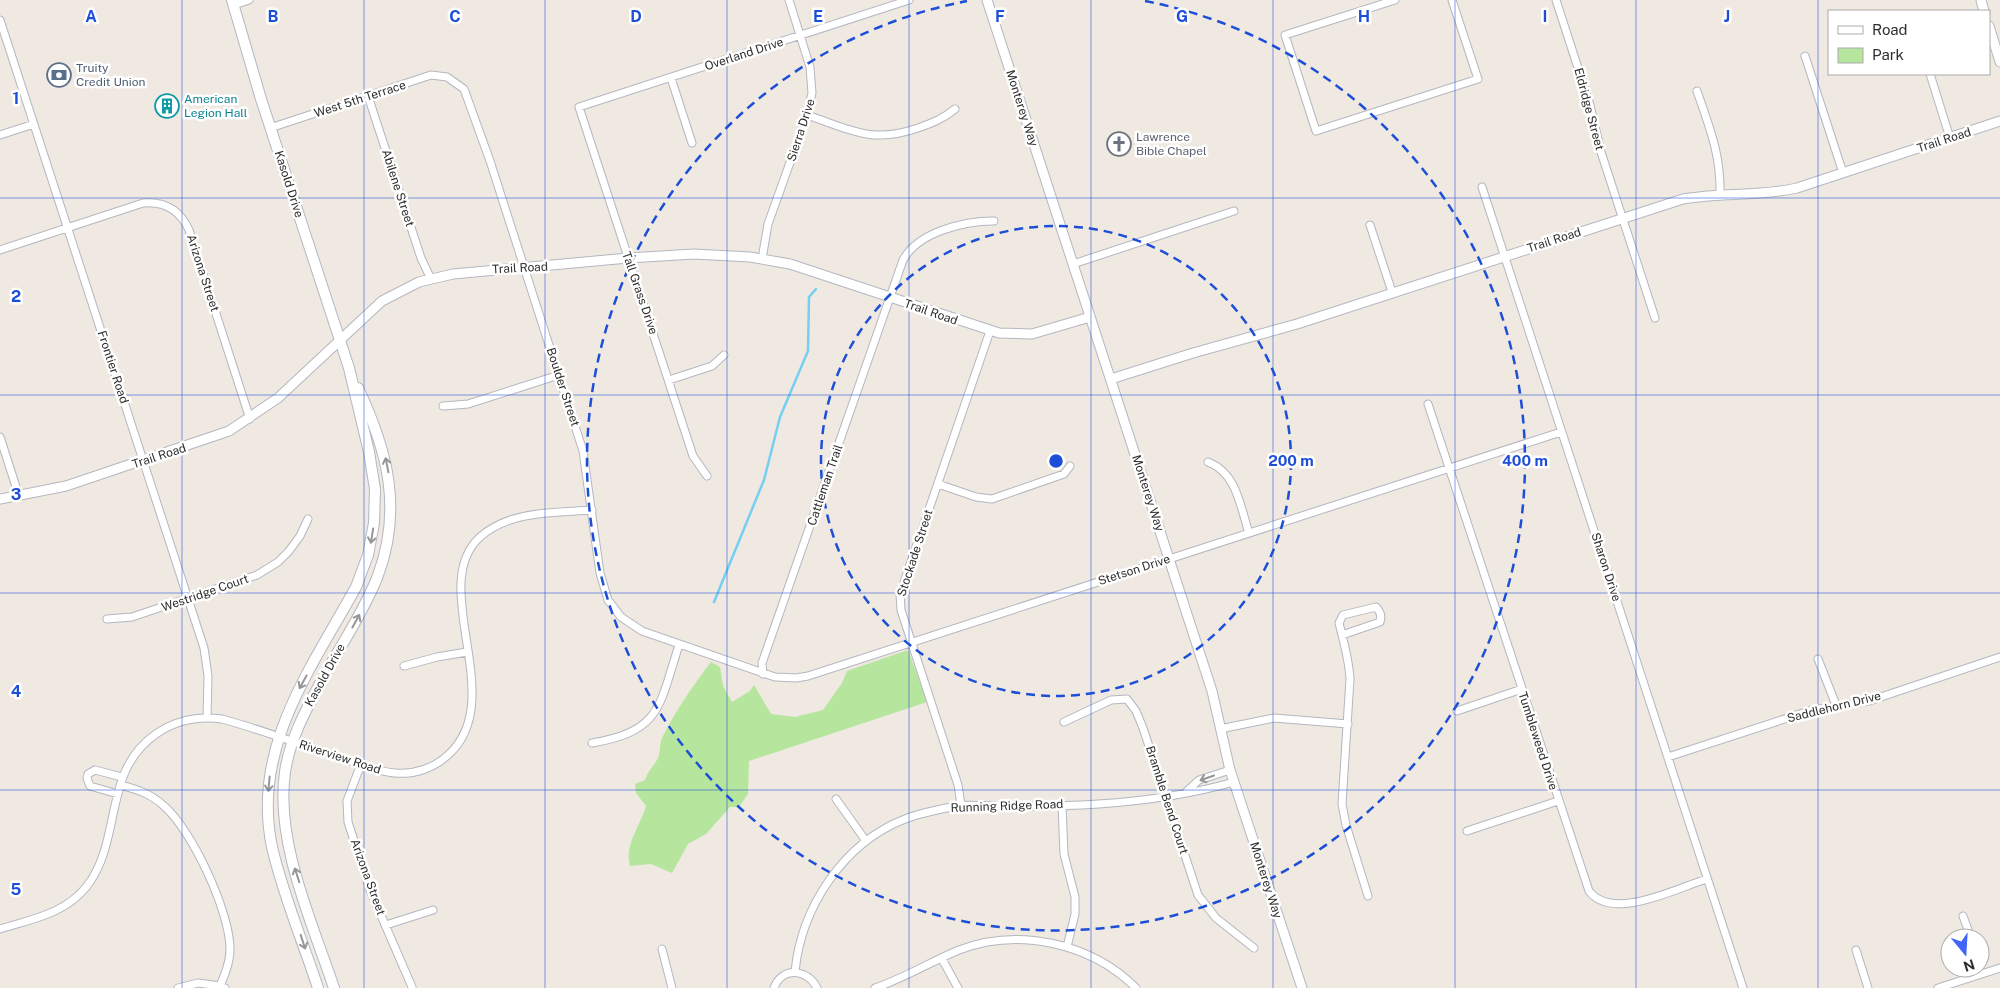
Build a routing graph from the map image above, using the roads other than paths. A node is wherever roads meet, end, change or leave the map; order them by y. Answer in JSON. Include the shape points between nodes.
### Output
{"nodes":[{"id":1,"x":249,"y":0,"type":"edge"},
{"id":2,"x":789,"y":0,"type":"edge"},
{"id":3,"x":910,"y":0,"type":"edge"},
{"id":4,"x":987,"y":0,"type":"edge"},
{"id":5,"x":1394,"y":0,"type":"edge"},
{"id":6,"x":1452,"y":0,"type":"edge"},
{"id":7,"x":1556,"y":0,"type":"edge"},
{"id":8,"x":233,"y":2,"type":"edge"},
{"id":9,"x":0,"y":20,"type":"edge"},
{"id":10,"x":1990,"y":29,"type":"edge"},
{"id":11,"x":800,"y":35,"type":"junction"},
{"id":12,"x":1804,"y":56,"type":"dead end"},
{"id":13,"x":2000,"y":62,"type":"edge"},
{"id":14,"x":1930,"y":75,"type":"edge"},
{"id":15,"x":450,"y":78,"type":"joint"},
{"id":16,"x":671,"y":78,"type":"junction"},
{"id":17,"x":1697,"y":91,"type":"dead end"},
{"id":18,"x":368,"y":96,"type":"junction"},
{"id":19,"x":578,"y":107,"type":"joint"},
{"id":20,"x":955,"y":109,"type":"dead end"},
{"id":21,"x":807,"y":115,"type":"junction"},
{"id":22,"x":2000,"y":121,"type":"edge"},
{"id":23,"x":34,"y":124,"type":"junction"},
{"id":24,"x":270,"y":128,"type":"junction"},
{"id":25,"x":0,"y":136,"type":"edge"},
{"id":26,"x":1950,"y":138,"type":"junction"},
{"id":27,"x":692,"y":143,"type":"dead end"},
{"id":28,"x":1843,"y":173,"type":"junction"},
{"id":29,"x":1482,"y":187,"type":"dead end"},
{"id":30,"x":1720,"y":195,"type":"junction"},
{"id":31,"x":1234,"y":212,"type":"dead end"},
{"id":32,"x":1622,"y":217,"type":"junction"},
{"id":33,"x":994,"y":221,"type":"dead end"},
{"id":34,"x":1370,"y":225,"type":"dead end"},
{"id":35,"x":68,"y":228,"type":"junction"},
{"id":36,"x":0,"y":250,"type":"edge"},
{"id":37,"x":1505,"y":256,"type":"junction"},
{"id":38,"x":628,"y":258,"type":"junction"},
{"id":39,"x":762,"y":259,"type":"junction"},
{"id":40,"x":1073,"y":264,"type":"junction"},
{"id":41,"x":524,"y":268,"type":"junction"},
{"id":42,"x":431,"y":278,"type":"junction"},
{"id":43,"x":1392,"y":292,"type":"junction"},
{"id":44,"x":890,"y":298,"type":"junction"},
{"id":45,"x":1090,"y":316,"type":"junction"},
{"id":46,"x":1655,"y":318,"type":"dead end"},
{"id":47,"x":990,"y":331,"type":"junction"},
{"id":48,"x":339,"y":339,"type":"junction"},
{"id":49,"x":724,"y":355,"type":"dead end"},
{"id":50,"x":349,"y":368,"type":"junction"},
{"id":51,"x":559,"y":375,"type":"junction"},
{"id":52,"x":1111,"y":379,"type":"junction"},
{"id":53,"x":669,"y":380,"type":"junction"},
{"id":54,"x":1428,"y":404,"type":"dead end"},
{"id":55,"x":443,"y":406,"type":"dead end"},
{"id":56,"x":250,"y":418,"type":"junction"},
{"id":57,"x":1561,"y":432,"type":"junction"},
{"id":58,"x":0,"y":437,"type":"edge"},
{"id":59,"x":143,"y":461,"type":"junction"},
{"id":60,"x":1208,"y":462,"type":"dead end"},
{"id":61,"x":1070,"y":466,"type":"dead end"},
{"id":62,"x":1449,"y":469,"type":"junction"},
{"id":63,"x":707,"y":476,"type":"dead end"},
{"id":64,"x":938,"y":484,"type":"junction"},
{"id":65,"x":19,"y":496,"type":"junction"},
{"id":66,"x":0,"y":499,"type":"edge"},
{"id":67,"x":592,"y":510,"type":"junction"},
{"id":68,"x":308,"y":519,"type":"dead end"},
{"id":69,"x":1249,"y":533,"type":"junction"},
{"id":70,"x":1168,"y":558,"type":"junction"},
{"id":71,"x":188,"y":599,"type":"junction"},
{"id":72,"x":107,"y":619,"type":"dead end"},
{"id":73,"x":1342,"y":635,"type":"junction"},
{"id":74,"x":912,"y":642,"type":"junction"},
{"id":75,"x":679,"y":645,"type":"junction"},
{"id":76,"x":467,"y":652,"type":"junction"},
{"id":77,"x":706,"y":654,"type":"joint"},
{"id":78,"x":2000,"y":657,"type":"edge"},
{"id":79,"x":1818,"y":659,"type":"dead end"},
{"id":80,"x":404,"y":666,"type":"dead end"},
{"id":81,"x":763,"y":674,"type":"junction"},
{"id":82,"x":1522,"y":689,"type":"junction"},
{"id":83,"x":1836,"y":705,"type":"junction"},
{"id":84,"x":1457,"y":711,"type":"dead end"},
{"id":85,"x":207,"y":717,"type":"junction"},
{"id":86,"x":1064,"y":722,"type":"dead end"},
{"id":87,"x":1348,"y":724,"type":"junction"},
{"id":88,"x":1220,"y":729,"type":"junction"},
{"id":89,"x":278,"y":737,"type":"junction"},
{"id":90,"x":292,"y":741,"type":"junction"},
{"id":91,"x":592,"y":743,"type":"dead end"},
{"id":92,"x":1668,"y":757,"type":"junction"},
{"id":93,"x":361,"y":764,"type":"junction"},
{"id":94,"x":1230,"y":770,"type":"junction"},
{"id":95,"x":122,"y":777,"type":"junction"},
{"id":96,"x":1234,"y":782,"type":"junction"},
{"id":97,"x":120,"y":785,"type":"junction"},
{"id":98,"x":1187,"y":791,"type":"junction"},
{"id":99,"x":118,"y":794,"type":"junction"},
{"id":100,"x":1166,"y":796,"type":"junction"},
{"id":101,"x":836,"y":799,"type":"dead end"},
{"id":102,"x":1558,"y":801,"type":"junction"},
{"id":103,"x":960,"y":805,"type":"junction"},
{"id":104,"x":1062,"y":805,"type":"junction"},
{"id":105,"x":1467,"y":831,"type":"dead end"},
{"id":106,"x":866,"y":841,"type":"junction"},
{"id":107,"x":1707,"y":879,"type":"junction"},
{"id":108,"x":1368,"y":896,"type":"dead end"},
{"id":109,"x":433,"y":910,"type":"dead end"},
{"id":110,"x":1963,"y":916,"type":"dead end"},
{"id":111,"x":386,"y":925,"type":"junction"},
{"id":112,"x":1967,"y":928,"type":"edge"},
{"id":113,"x":0,"y":929,"type":"edge"},
{"id":114,"x":1067,"y":947,"type":"junction"},
{"id":115,"x":662,"y":948,"type":"dead end"},
{"id":116,"x":1254,"y":948,"type":"dead end"},
{"id":117,"x":1856,"y":950,"type":"dead end"},
{"id":118,"x":942,"y":959,"type":"junction"},
{"id":119,"x":795,"y":972,"type":"junction"},
{"id":120,"x":1962,"y":978,"type":"edge"},
{"id":121,"x":223,"y":987,"type":"edge"},
{"id":122,"x":178,"y":988,"type":"edge"},
{"id":123,"x":318,"y":988,"type":"edge"},
{"id":124,"x":334,"y":988,"type":"edge"},
{"id":125,"x":412,"y":988,"type":"edge"},
{"id":126,"x":672,"y":988,"type":"edge"},
{"id":127,"x":774,"y":988,"type":"edge"},
{"id":128,"x":817,"y":988,"type":"edge"},
{"id":129,"x":875,"y":988,"type":"edge"},
{"id":130,"x":958,"y":988,"type":"edge"},
{"id":131,"x":1136,"y":988,"type":"edge"},
{"id":132,"x":1302,"y":988,"type":"edge"},
{"id":133,"x":1743,"y":988,"type":"edge"},
{"id":134,"x":1868,"y":988,"type":"edge"},
{"id":135,"x":1938,"y":988,"type":"edge"}],
"edges":[{"from":1,"to":8,"type":"street"},
{"from":2,"to":11,"type":"street","name":"Sierra Drive"},
{"from":3,"to":11,"type":"street","name":"Overland Drive"},
{"from":4,"to":40,"type":"street","name":"Monterey Way"},
{"from":5,"to":6,"type":"street","via":[[1285,35],[1316,131],[1478,79]]},
{"from":7,"to":32,"type":"street","name":"Eldridge Street"},
{"from":8,"to":24,"type":"main road","name":"Kasold Drive"},
{"from":9,"to":23,"type":"street","name":"Frontier Road"},
{"from":10,"to":13,"type":"street"},
{"from":11,"to":16,"type":"street","name":"Overland Drive"},
{"from":11,"to":21,"type":"street","name":"Sierra Drive","via":[[812,80]]},
{"from":12,"to":28,"type":"street"},
{"from":14,"to":26,"type":"street"},
{"from":15,"to":18,"type":"street","name":"West 5th Terrace","via":[[431,76]]},
{"from":15,"to":41,"type":"street","name":"Boulder Street","via":[[459,83],[468,96]]},
{"from":16,"to":19,"type":"street","name":"Overland Drive"},
{"from":16,"to":27,"type":"street"},
{"from":17,"to":30,"type":"street","via":[[1717,151]]},
{"from":18,"to":24,"type":"street","name":"West 5th Terrace"},
{"from":18,"to":42,"type":"street","name":"Abilene Street","via":[[421,258]]},
{"from":19,"to":38,"type":"street","name":"Tall Grass Drive"},
{"from":20,"to":21,"type":"street","via":[[942,119],[899,134],[878,137],[866,136]]},
{"from":21,"to":39,"type":"street","name":"Sierra Drive","via":[[768,224]]},
{"from":22,"to":26,"type":"street","name":"Trail Road"},
{"from":23,"to":25,"type":"street"},
{"from":23,"to":35,"type":"street","name":"Frontier Road"},
{"from":24,"to":48,"type":"main road","name":"Kasold Drive"},
{"from":26,"to":28,"type":"street","name":"Trail Road"},
{"from":28,"to":30,"type":"street","name":"Trail Road","via":[[1777,193]]},
{"from":29,"to":37,"type":"street","name":"Sharon Drive"},
{"from":30,"to":32,"type":"street","name":"Trail Road","via":[[1683,199]]},
{"from":31,"to":40,"type":"street"},
{"from":32,"to":37,"type":"street","name":"Trail Road"},
{"from":32,"to":46,"type":"street","name":"Eldridge Street"},
{"from":33,"to":44,"type":"street","name":"Cattleman Trail","via":[[974,221],[919,241],[903,260]]},
{"from":34,"to":43,"type":"street"},
{"from":35,"to":36,"type":"street","name":"Arizona Street"},
{"from":35,"to":56,"type":"street","name":"Arizona Street","via":[[143,203],[164,205],[180,214],[189,230]]},
{"from":35,"to":59,"type":"street","name":"Frontier Road"},
{"from":37,"to":43,"type":"street","name":"Trail Road"},
{"from":37,"to":57,"type":"street","name":"Sharon Drive"},
{"from":38,"to":39,"type":"street","name":"Trail Road","via":[[694,254]]},
{"from":38,"to":41,"type":"street","name":"Trail Road"},
{"from":38,"to":53,"type":"street","name":"Tall Grass Drive"},
{"from":39,"to":44,"type":"street","name":"Trail Road","via":[[790,264]]},
{"from":40,"to":45,"type":"street","name":"Monterey Way"},
{"from":41,"to":42,"type":"street","name":"Trail Road"},
{"from":41,"to":51,"type":"street","name":"Boulder Street"},
{"from":42,"to":48,"type":"street","name":"Trail Road","via":[[382,301]]},
{"from":43,"to":52,"type":"street","name":"Trail Road"},
{"from":44,"to":47,"type":"street","name":"Trail Road"},
{"from":44,"to":81,"type":"street","name":"Cattleman Trail","via":[[762,663]]},
{"from":45,"to":47,"type":"street","name":"Trail Road","via":[[1032,334]]},
{"from":45,"to":52,"type":"street","name":"Monterey Way"},
{"from":47,"to":64,"type":"street","name":"Stockade Street"},
{"from":48,"to":50,"type":"main road","name":"Kasold Drive"},
{"from":48,"to":56,"type":"street","name":"Trail Road","via":[[278,398]]},
{"from":49,"to":53,"type":"street","via":[[712,366]]},
{"from":50,"to":89,"type":"main road","name":"Kasold Drive","one_way":true,"via":[[375,489],[372,539],[356,587],[293,701]]},
{"from":90,"to":50,"type":"main road","name":"Kasold Drive","one_way":true,"via":[[365,604],[376,579],[389,528],[389,477],[383,449]]},
{"from":51,"to":55,"type":"street","via":[[468,404]]},
{"from":51,"to":67,"type":"street","name":"Boulder Street","via":[[583,451]]},
{"from":52,"to":70,"type":"street","name":"Monterey Way"},
{"from":53,"to":63,"type":"street","name":"Tall Grass Drive","via":[[693,456]]},
{"from":54,"to":62,"type":"street","name":"Tumbleweed Drive"},
{"from":56,"to":59,"type":"street","name":"Trail Road","via":[[213,438]]},
{"from":57,"to":62,"type":"street","name":"Stetson Drive"},
{"from":57,"to":92,"type":"street","name":"Sharon Drive"},
{"from":58,"to":65,"type":"street"},
{"from":59,"to":65,"type":"street","name":"Trail Road","via":[[66,486]]},
{"from":59,"to":71,"type":"street","name":"Frontier Road"},
{"from":60,"to":69,"type":"street","via":[[1223,470],[1233,483]]},
{"from":61,"to":64,"type":"street","via":[[1064,474],[992,499]]},
{"from":62,"to":69,"type":"street","name":"Stetson Drive"},
{"from":62,"to":82,"type":"street","name":"Tumbleweed Drive"},
{"from":64,"to":74,"type":"street","name":"Stockade Street","via":[[900,594],[901,610]]},
{"from":65,"to":66,"type":"street","name":"Trail Road"},
{"from":67,"to":75,"type":"street","name":"Boulder Street","via":[[600,574],[613,608],[631,625]]},
{"from":67,"to":76,"type":"street","name":"Riverview Road","via":[[513,518],[488,530],[476,542],[467,560],[461,585]]},
{"from":68,"to":71,"type":"street","name":"Westridge Court","via":[[289,551],[269,568],[246,580]]},
{"from":69,"to":70,"type":"street","name":"Stetson Drive"},
{"from":70,"to":74,"type":"street","name":"Stetson Drive"},
{"from":70,"to":88,"type":"street","name":"Monterey Way","via":[[1212,690]]},
{"from":71,"to":72,"type":"street","name":"Westridge Court","via":[[132,617]]},
{"from":71,"to":85,"type":"street","name":"Frontier Road","via":[[207,662]]},
{"from":73,"to":73,"type":"street","via":[[1338,623],[1343,615],[1370,607],[1379,610],[1380,622]]},
{"from":73,"to":87,"type":"street","via":[[1349,660]]},
{"from":74,"to":81,"type":"street","name":"Stetson Drive","via":[[808,676],[783,678]]},
{"from":74,"to":103,"type":"street","name":"Stockade Street","via":[[958,785]]},
{"from":75,"to":77,"type":"street","name":"Boulder Street"},
{"from":75,"to":91,"type":"street","via":[[651,719],[630,734]]},
{"from":76,"to":80,"type":"street","via":[[437,656]]},
{"from":76,"to":93,"type":"street","name":"Riverview Road","via":[[471,716],[465,734],[453,751],[430,767],[409,773],[383,771]]},
{"from":77,"to":81,"type":"street","name":"Stetson Drive"},
{"from":78,"to":83,"type":"street","name":"Saddlehorn Drive","via":[[1868,700]]},
{"from":79,"to":83,"type":"street"},
{"from":82,"to":84,"type":"street"},
{"from":82,"to":102,"type":"street","name":"Tumbleweed Drive"},
{"from":83,"to":92,"type":"street","name":"Saddlehorn Drive"},
{"from":85,"to":89,"type":"street","name":"Riverview Road","via":[[234,722]]},
{"from":85,"to":95,"type":"street","name":"Riverview Road","via":[[180,722],[158,732],[138,750]]},
{"from":86,"to":100,"type":"street","name":"Bramble Bend Court","via":[[1111,700],[1127,699],[1143,728]]},
{"from":87,"to":88,"type":"street","via":[[1274,718]]},
{"from":87,"to":108,"type":"street","via":[[1342,804]]},
{"from":88,"to":94,"type":"street","name":"Monterey Way"},
{"from":89,"to":90,"type":"street","name":"Riverview Road"},
{"from":89,"to":123,"type":"main road","name":"Kasold Drive","one_way":true,"via":[[270,765],[269,827],[277,864]]},
{"from":90,"to":93,"type":"street","name":"Riverview Road"},
{"from":124,"to":90,"type":"main road","name":"Kasold Drive","one_way":true,"via":[[286,838],[283,796]]},
{"from":92,"to":107,"type":"street","name":"Sharon Drive"},
{"from":93,"to":111,"type":"street","name":"Arizona Street","via":[[347,801],[348,822],[370,890]]},
{"from":94,"to":96,"type":"street","name":"Monterey Way"},
{"from":94,"to":98,"type":"street","name":"Running Ridge Road","one_way":true,"via":[[1199,780]]},
{"from":95,"to":97,"type":"street","name":"Riverview Road"},
{"from":95,"to":99,"type":"street","via":[[92,770],[87,778],[90,786]]},
{"from":96,"to":98,"type":"street","name":"Running Ridge Road","via":[[1201,792]]},
{"from":96,"to":132,"type":"street","name":"Monterey Way"},
{"from":97,"to":99,"type":"street","name":"Riverview Road"},
{"from":97,"to":121,"type":"street","via":[[148,794],[164,806],[180,823],[200,860],[223,914],[229,938]]},
{"from":98,"to":100,"type":"street","name":"Running Ridge Road"},
{"from":99,"to":113,"type":"street","name":"Riverview Road","via":[[101,858],[87,885],[53,913]]},
{"from":100,"to":104,"type":"street","name":"Running Ridge Road","via":[[1118,804]]},
{"from":100,"to":116,"type":"street","name":"Bramble Bend Court","via":[[1198,894],[1216,918]]},
{"from":101,"to":106,"type":"street"},
{"from":102,"to":105,"type":"street"},
{"from":102,"to":107,"type":"street","name":"Tumbleweed Drive","via":[[1584,881],[1598,900],[1628,904]]},
{"from":103,"to":104,"type":"street","name":"Running Ridge Road"},
{"from":103,"to":106,"type":"street","name":"Running Ridge Road","via":[[904,819]]},
{"from":104,"to":114,"type":"street","via":[[1064,854],[1076,914]]},
{"from":106,"to":119,"type":"street","name":"Running Ridge Road","via":[[843,862],[818,897],[802,931]]},
{"from":107,"to":133,"type":"street","name":"Sharon Drive"},
{"from":109,"to":111,"type":"street"},
{"from":110,"to":112,"type":"street"},
{"from":111,"to":125,"type":"street","name":"Arizona Street"},
{"from":114,"to":118,"type":"street","via":[[1022,940],[998,941],[976,945]]},
{"from":114,"to":131,"type":"street","via":[[1100,961]]},
{"from":115,"to":126,"type":"street"},
{"from":117,"to":134,"type":"street"},
{"from":118,"to":129,"type":"street"},
{"from":118,"to":130,"type":"street"},
{"from":119,"to":127,"type":"street","via":[[783,976]]},
{"from":119,"to":128,"type":"street","via":[[809,976]]},
{"from":120,"to":135,"type":"street"},
{"from":121,"to":122,"type":"street","via":[[198,983]]}]}
